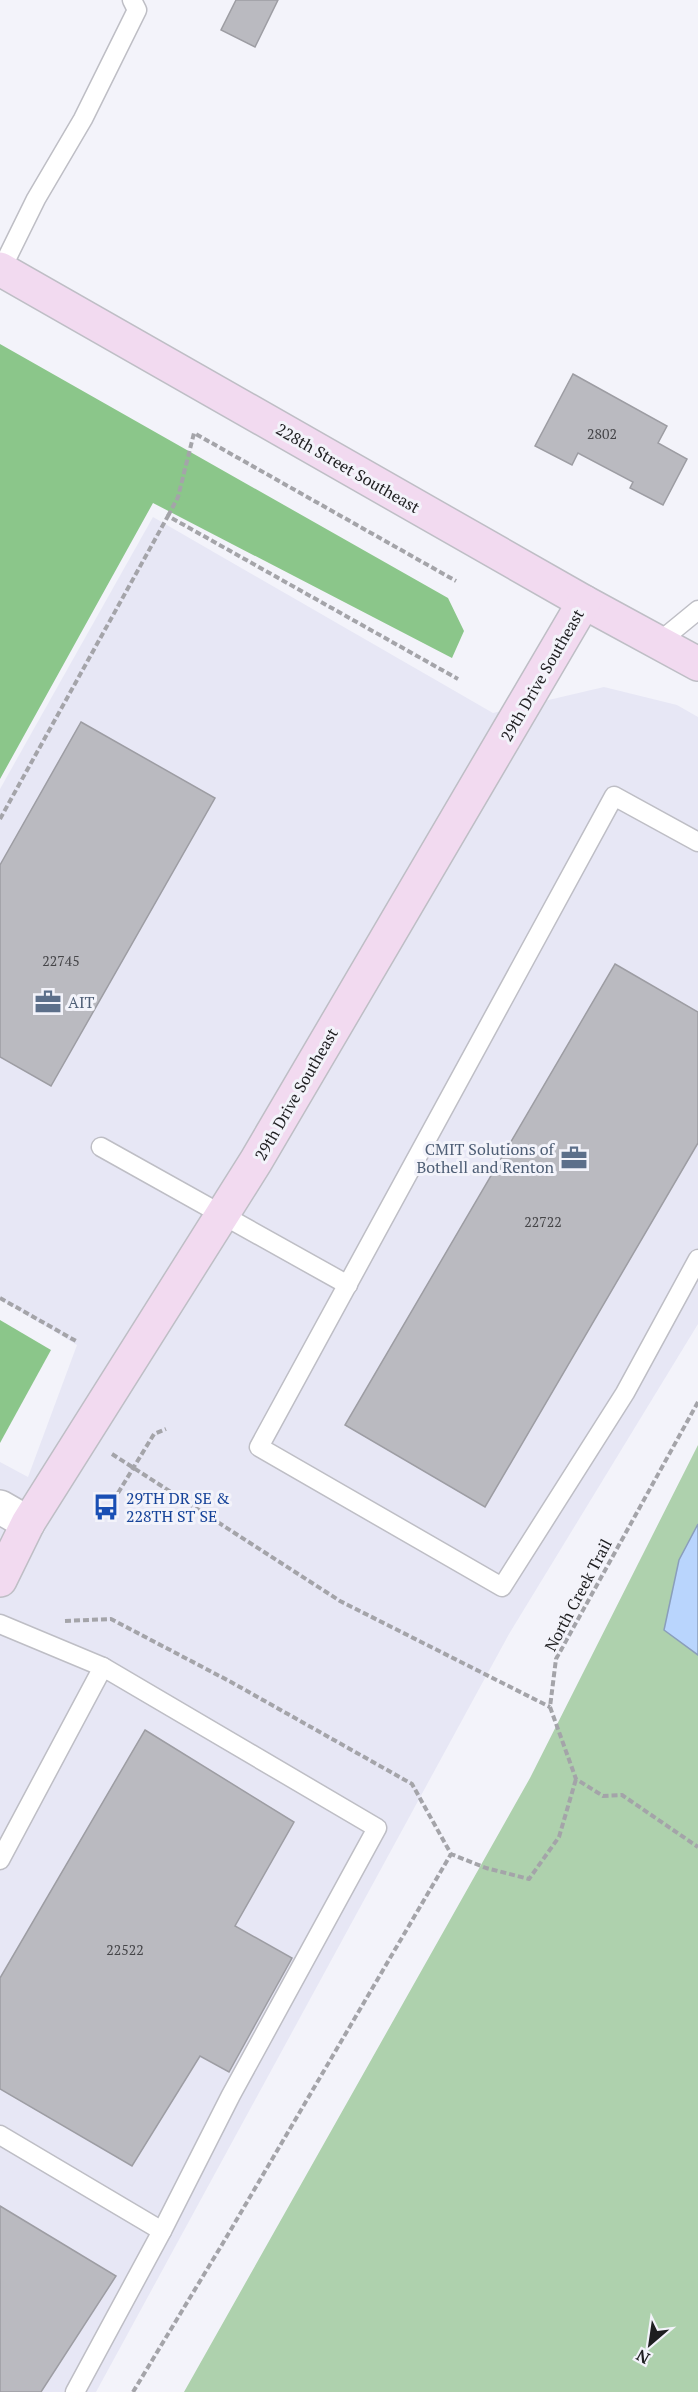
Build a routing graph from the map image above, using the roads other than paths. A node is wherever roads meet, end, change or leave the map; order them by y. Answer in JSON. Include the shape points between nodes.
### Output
{"nodes":[{"id":1,"x":132,"y":0,"type":"edge"},
{"id":2,"x":1,"y":270,"type":"edge"},
{"id":3,"x":584,"y":602,"type":"junction"},
{"id":4,"x":698,"y":610,"type":"edge"},
{"id":5,"x":659,"y":642,"type":"junction"},
{"id":6,"x":698,"y":664,"type":"edge"},
{"id":7,"x":698,"y":842,"type":"edge"},
{"id":8,"x":101,"y":1147,"type":"dead end"},
{"id":9,"x":222,"y":1216,"type":"junction"},
{"id":10,"x":698,"y":1259,"type":"edge"},
{"id":11,"x":348,"y":1285,"type":"junction"},
{"id":12,"x":0,"y":1507,"type":"edge"},
{"id":13,"x":28,"y":1523,"type":"junction"},
{"id":14,"x":0,"y":1580,"type":"edge"},
{"id":15,"x":0,"y":1624,"type":"edge"},
{"id":16,"x":103,"y":1667,"type":"junction"},
{"id":17,"x":0,"y":1860,"type":"edge"},
{"id":18,"x":0,"y":2135,"type":"edge"},
{"id":19,"x":162,"y":2231,"type":"junction"},
{"id":20,"x":75,"y":2392,"type":"edge"}],
"edges":[{"from":1,"to":2,"type":"lane","via":[[137,10]]},
{"from":2,"to":3,"type":"street","name":"228th Street Southeast"},
{"from":3,"to":5,"type":"street","name":"228th Street Southeast"},
{"from":3,"to":9,"type":"street","name":"29th Drive Southeast"},
{"from":4,"to":5,"type":"lane"},
{"from":5,"to":6,"type":"street","name":"228th Street Southeast"},
{"from":7,"to":11,"type":"lane","via":[[614,795]]},
{"from":8,"to":9,"type":"lane"},
{"from":9,"to":11,"type":"lane"},
{"from":9,"to":13,"type":"street","name":"29th Drive Southeast"},
{"from":10,"to":11,"type":"lane","via":[[625,1392],[502,1587],[259,1447]]},
{"from":12,"to":13,"type":"street"},
{"from":13,"to":14,"type":"street","name":"29th Drive Southeast"},
{"from":15,"to":16,"type":"lane"},
{"from":16,"to":17,"type":"lane"},
{"from":16,"to":19,"type":"lane","via":[[377,1828],[231,2095]]},
{"from":18,"to":19,"type":"lane"},
{"from":19,"to":20,"type":"lane"}]}
